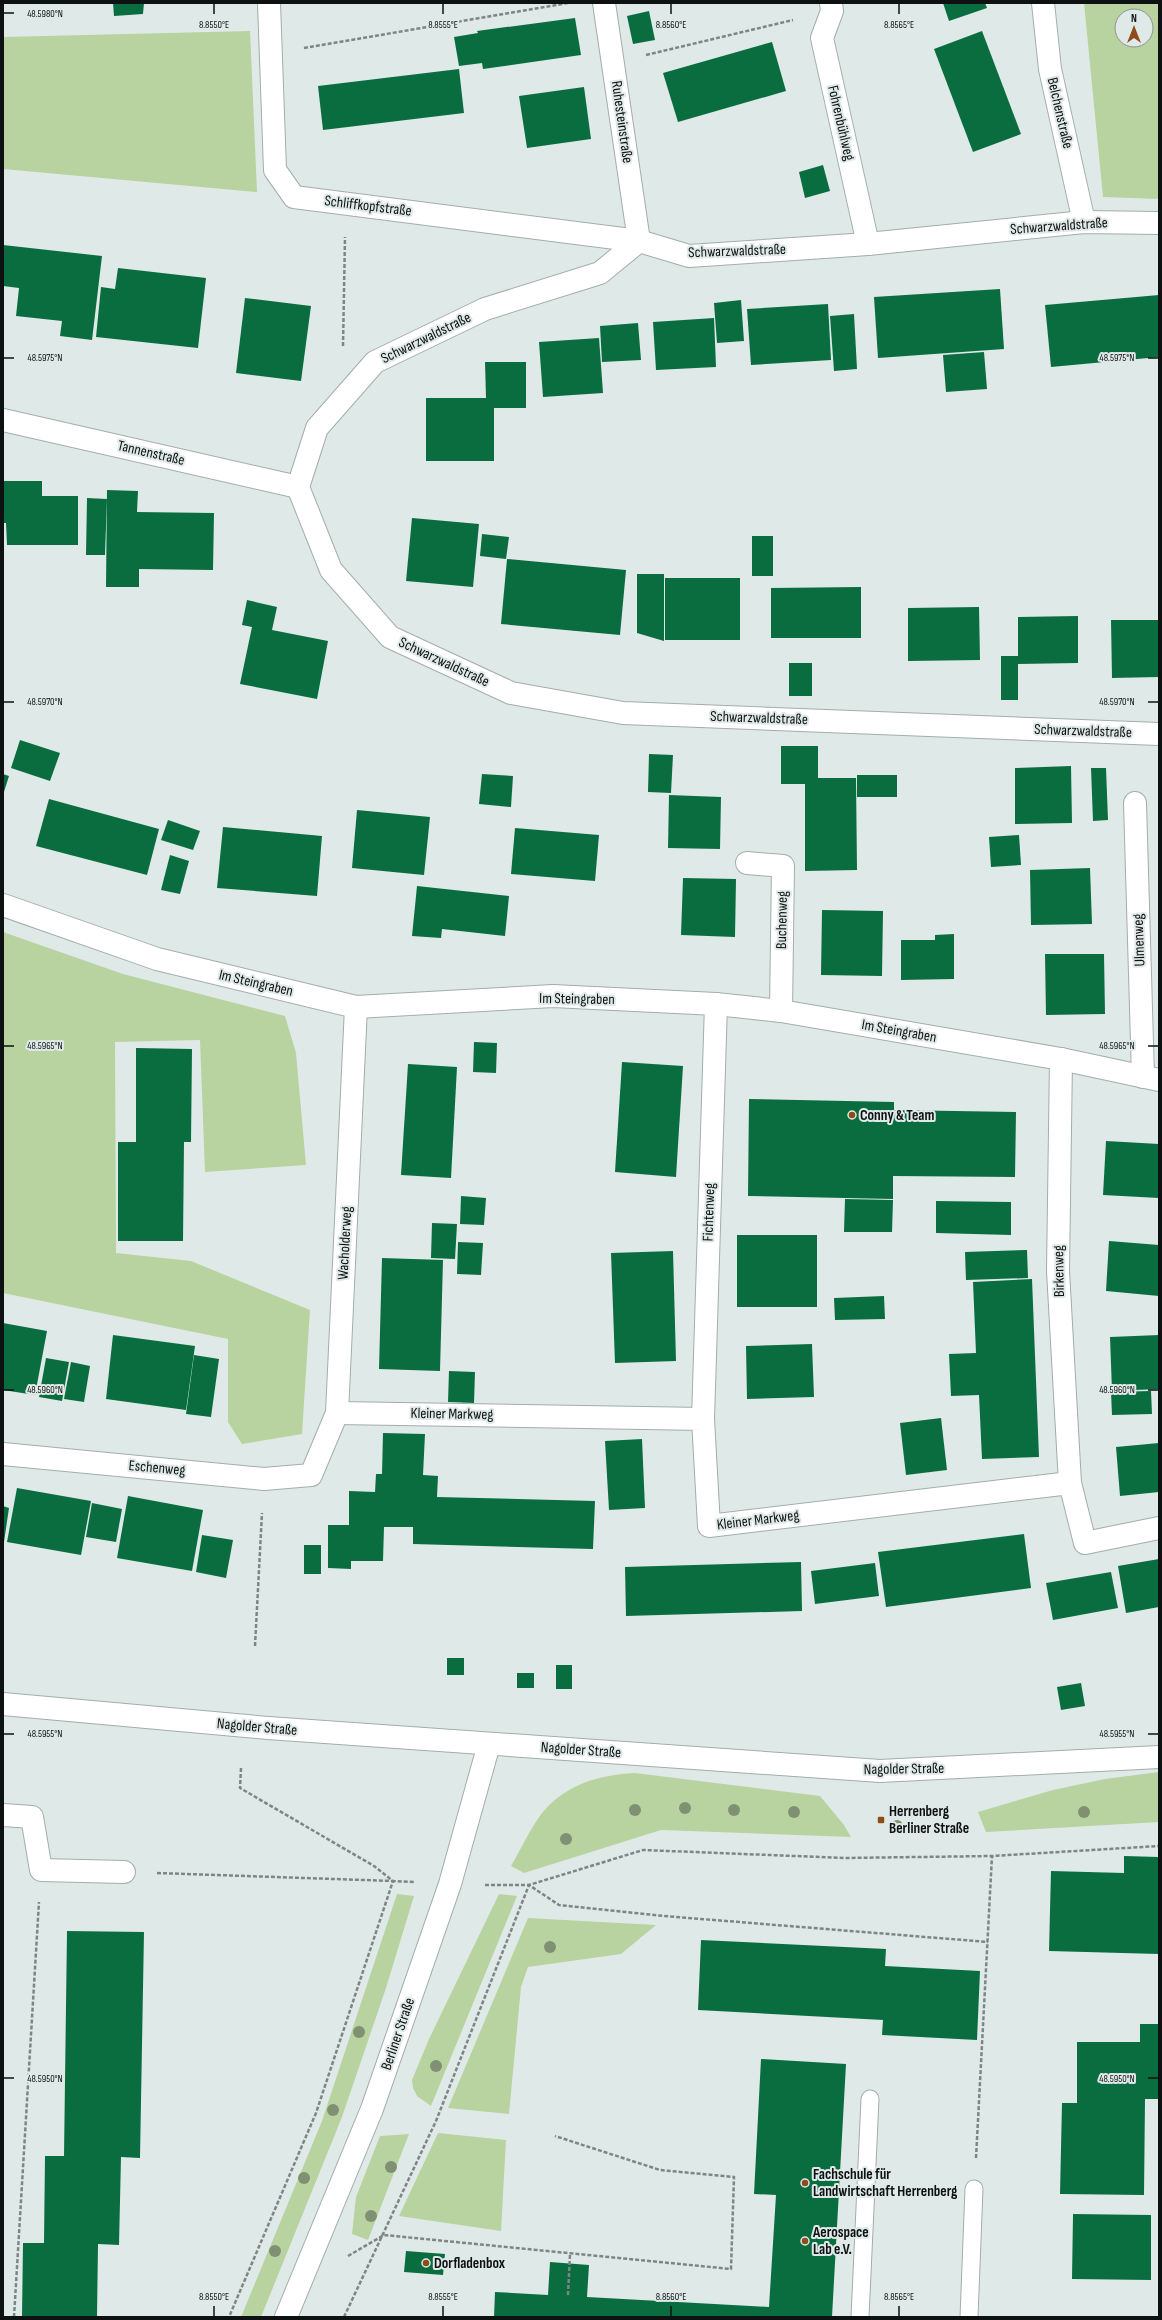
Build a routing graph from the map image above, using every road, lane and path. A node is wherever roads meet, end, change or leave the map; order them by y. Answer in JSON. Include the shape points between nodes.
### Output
{"nodes":[{"id":1,"x":269,"y":3,"type":"edge"},
{"id":2,"x":568,"y":3,"type":"edge"},
{"id":3,"x":604,"y":3,"type":"edge"},
{"id":4,"x":1043,"y":3,"type":"edge"},
{"id":5,"x":832,"y":7,"type":"edge"},
{"id":6,"x":272,"y":53,"type":"junction"},
{"id":7,"x":613,"y":63,"type":"junction"},
{"id":8,"x":345,"y":203,"type":"junction"},
{"id":9,"x":1084,"y":222,"type":"junction"},
{"id":10,"x":1159,"y":223,"type":"edge"},
{"id":11,"x":639,"y":241,"type":"junction"},
{"id":12,"x":868,"y":244,"type":"junction"},
{"id":13,"x":342,"y":400,"type":"junction"},
{"id":14,"x":3,"y":420,"type":"edge"},
{"id":15,"x":298,"y":487,"type":"junction"},
{"id":16,"x":1159,"y":734,"type":"edge"},
{"id":17,"x":1136,"y":803,"type":"dead end"},
{"id":18,"x":747,"y":863,"type":"dead end"},
{"id":19,"x":3,"y":904,"type":"edge"},
{"id":20,"x":716,"y":1004,"type":"junction"},
{"id":21,"x":356,"y":1006,"type":"junction"},
{"id":22,"x":781,"y":1011,"type":"junction"},
{"id":23,"x":1061,"y":1059,"type":"junction"},
{"id":24,"x":1151,"y":1079,"type":"edge"},
{"id":25,"x":337,"y":1412,"type":"junction"},
{"id":26,"x":703,"y":1419,"type":"junction"},
{"id":27,"x":3,"y":1454,"type":"edge"},
{"id":28,"x":311,"y":1475,"type":"joint"},
{"id":29,"x":264,"y":1479,"type":"junction"},
{"id":30,"x":1070,"y":1483,"type":"junction"},
{"id":31,"x":1159,"y":1528,"type":"edge"},
{"id":32,"x":255,"y":1646,"type":"dead end"},
{"id":33,"x":3,"y":1704,"type":"edge"},
{"id":34,"x":489,"y":1744,"type":"junction"},
{"id":35,"x":1159,"y":1757,"type":"edge"},
{"id":36,"x":241,"y":1768,"type":"dead end"},
{"id":37,"x":3,"y":1815,"type":"edge"},
{"id":38,"x":1159,"y":1846,"type":"edge"},
{"id":39,"x":992,"y":1856,"type":"junction"},
{"id":40,"x":41,"y":1870,"type":"junction"},
{"id":41,"x":124,"y":1872,"type":"joint"},
{"id":42,"x":393,"y":1881,"type":"junction"},
{"id":43,"x":450,"y":1884,"type":"junction"},
{"id":44,"x":529,"y":1885,"type":"junction"},
{"id":45,"x":988,"y":1942,"type":"junction"},
{"id":46,"x":870,"y":2099,"type":"dead end"},
{"id":47,"x":555,"y":2136,"type":"dead end"},
{"id":48,"x":974,"y":2189,"type":"joint"},
{"id":49,"x":384,"y":2235,"type":"junction"},
{"id":50,"x":317,"y":2242,"type":"junction"},
{"id":51,"x":570,"y":2254,"type":"junction"},
{"id":52,"x":568,"y":2296,"type":"dead end"},
{"id":53,"x":14,"y":2317,"type":"edge"},
{"id":54,"x":229,"y":2317,"type":"edge"},
{"id":55,"x":286,"y":2317,"type":"edge"},
{"id":56,"x":344,"y":2317,"type":"edge"},
{"id":57,"x":860,"y":2317,"type":"edge"},
{"id":58,"x":969,"y":2317,"type":"edge"}],
"edges":[{"from":1,"to":6,"type":"street","name":"Schliffkopfstraße"},
{"from":2,"to":6,"type":"path"},
{"from":3,"to":7,"type":"street","name":"Ruhesteinstraße"},
{"from":4,"to":9,"type":"street","name":"Belchenstraße","via":[[1050,69]]},
{"from":5,"to":7,"type":"path"},
{"from":5,"to":12,"type":"street","name":"Fohrenbühlweg","via":[[822,38]]},
{"from":6,"to":8,"type":"street","name":"Schliffkopfstraße","via":[[275,170],[294,196]]},
{"from":7,"to":11,"type":"street","name":"Ruhesteinstraße"},
{"from":8,"to":11,"type":"street","name":"Schliffkopfstraße"},
{"from":8,"to":13,"type":"path"},
{"from":9,"to":10,"type":"street","name":"Schwarzwaldstraße"},
{"from":9,"to":12,"type":"street","name":"Schwarzwaldstraße"},
{"from":11,"to":12,"type":"street","name":"Schwarzwaldstraße","via":[[690,256]]},
{"from":11,"to":13,"type":"street","name":"Schwarzwaldstraße","via":[[600,273],[485,309],[375,362]]},
{"from":13,"to":15,"type":"street","name":"Schwarzwaldstraße","via":[[318,428]]},
{"from":14,"to":15,"type":"street","name":"Tannenstraße"},
{"from":15,"to":16,"type":"street","name":"Schwarzwaldstraße","via":[[331,570],[390,637],[512,693],[623,713]]},
{"from":17,"to":24,"type":"street","name":"Ulmenweg"},
{"from":18,"to":22,"type":"street","name":"Buchenweg","via":[[783,866]]},
{"from":19,"to":21,"type":"street","name":"Im Steingraben","via":[[157,959]]},
{"from":20,"to":21,"type":"street","name":"Im Steingraben","via":[[554,996]]},
{"from":20,"to":22,"type":"street","name":"Im Steingraben"},
{"from":20,"to":26,"type":"street","name":"Fichtenweg"},
{"from":21,"to":25,"type":"street","name":"Wacholderweg"},
{"from":22,"to":23,"type":"street","name":"Im Steingraben"},
{"from":23,"to":24,"type":"street","name":"Im Steingraben"},
{"from":23,"to":30,"type":"street","name":"Birkenweg","via":[[1058,1272]]},
{"from":25,"to":26,"type":"street","name":"Kleiner Markweg"},
{"from":25,"to":28,"type":"street","name":"Wacholderweg"},
{"from":26,"to":30,"type":"street","name":"Kleiner Markweg","via":[[709,1526]]},
{"from":27,"to":29,"type":"street","name":"Eschenweg"},
{"from":28,"to":29,"type":"street","name":"Eschenweg"},
{"from":29,"to":32,"type":"path"},
{"from":30,"to":31,"type":"street","via":[[1085,1543]]},
{"from":33,"to":34,"type":"street","name":"Nagolder Straße","via":[[268,1728]]},
{"from":34,"to":35,"type":"street","name":"Nagolder Straße","via":[[880,1771]]},
{"from":34,"to":43,"type":"street","name":"Berliner Straße"},
{"from":36,"to":42,"type":"path","via":[[240,1788],[374,1866]]},
{"from":37,"to":40,"type":"street","via":[[32,1816]]},
{"from":38,"to":39,"type":"path"},
{"from":39,"to":44,"type":"path","via":[[845,1858],[643,1850]]},
{"from":39,"to":45,"type":"path"},
{"from":40,"to":41,"type":"street"},
{"from":40,"to":53,"type":"path"},
{"from":41,"to":42,"type":"path"},
{"from":42,"to":43,"type":"path"},
{"from":42,"to":54,"type":"path","via":[[316,2113]]},
{"from":43,"to":44,"type":"path"},
{"from":43,"to":50,"type":"street","name":"Berliner Straße","via":[[372,2109]]},
{"from":44,"to":45,"type":"path","via":[[559,1905]]},
{"from":44,"to":49,"type":"path","via":[[436,2121]]},
{"from":45,"to":48,"type":"path"},
{"from":46,"to":57,"type":"lane"},
{"from":47,"to":51,"type":"path","via":[[660,2170],[734,2177],[732,2269]]},
{"from":48,"to":58,"type":"lane"},
{"from":49,"to":50,"type":"path","via":[[349,2257]]},
{"from":49,"to":51,"type":"path"},
{"from":49,"to":56,"type":"path"},
{"from":50,"to":55,"type":"street","name":"Berliner Straße"},
{"from":51,"to":52,"type":"path"}]}
